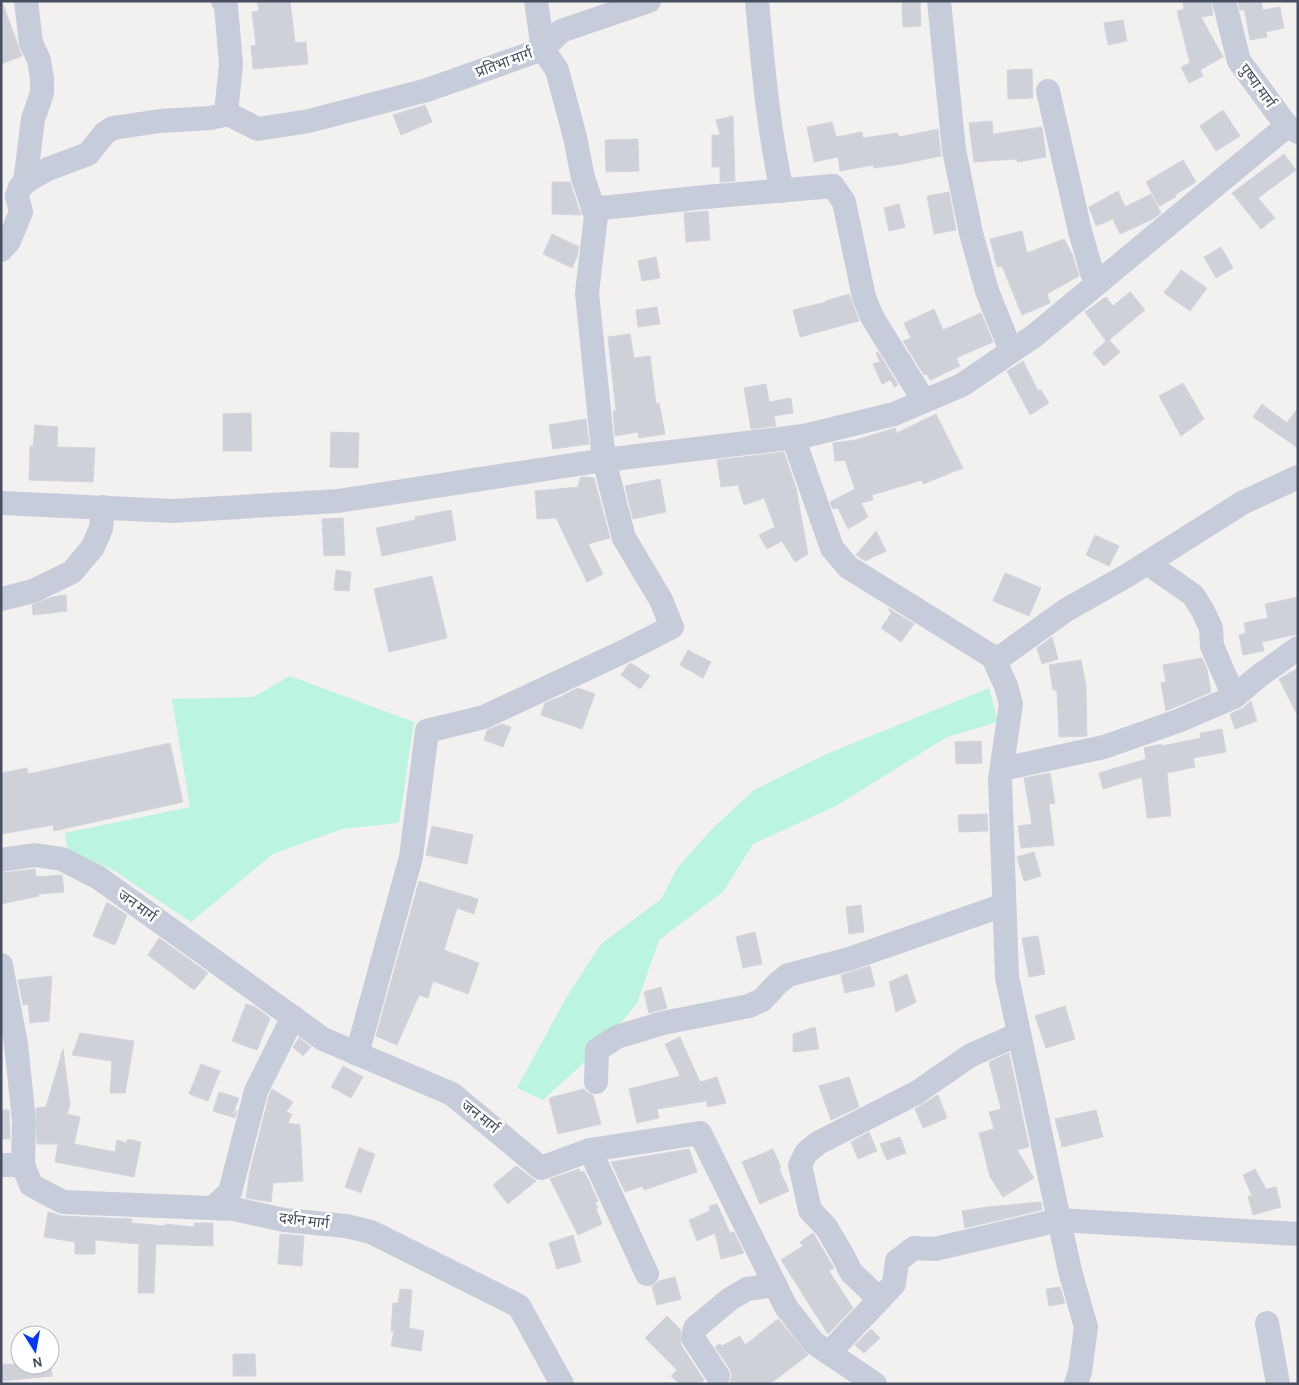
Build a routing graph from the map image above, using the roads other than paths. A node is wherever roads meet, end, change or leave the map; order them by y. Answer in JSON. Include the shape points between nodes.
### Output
{"nodes":[{"id":1,"x":26,"y":1,"type":"edge"},
{"id":2,"x":223,"y":1,"type":"edge"},
{"id":3,"x":536,"y":1,"type":"edge"},
{"id":4,"x":649,"y":1,"type":"edge"},
{"id":5,"x":757,"y":1,"type":"edge"},
{"id":6,"x":939,"y":1,"type":"edge"},
{"id":7,"x":1224,"y":1,"type":"edge"},
{"id":8,"x":542,"y":49,"type":"junction"},
{"id":9,"x":1048,"y":91,"type":"dead end"},
{"id":10,"x":229,"y":114,"type":"junction"},
{"id":11,"x":1293,"y":129,"type":"edge"},
{"id":12,"x":24,"y":183,"type":"junction"},
{"id":13,"x":782,"y":191,"type":"junction"},
{"id":14,"x":593,"y":209,"type":"junction"},
{"id":15,"x":11,"y":216,"type":"edge"},
{"id":16,"x":1,"y":250,"type":"edge"},
{"id":17,"x":1099,"y":282,"type":"junction"},
{"id":18,"x":1011,"y":351,"type":"junction"},
{"id":19,"x":924,"y":401,"type":"junction"},
{"id":20,"x":793,"y":437,"type":"junction"},
{"id":21,"x":604,"y":460,"type":"junction"},
{"id":22,"x":1298,"y":477,"type":"edge"},
{"id":23,"x":1,"y":503,"type":"edge"},
{"id":24,"x":103,"y":507,"type":"junction"},
{"id":25,"x":1147,"y":563,"type":"junction"},
{"id":26,"x":1,"y":599,"type":"edge"},
{"id":27,"x":1298,"y":648,"type":"edge"},
{"id":28,"x":993,"y":656,"type":"junction"},
{"id":29,"x":1234,"y":697,"type":"junction"},
{"id":30,"x":1002,"y":769,"type":"junction"},
{"id":31,"x":1,"y":860,"type":"edge"},
{"id":32,"x":1004,"y":905,"type":"junction"},
{"id":33,"x":1,"y":965,"type":"edge"},
{"id":34,"x":293,"y":1017,"type":"junction"},
{"id":35,"x":1020,"y":1034,"type":"junction"},
{"id":36,"x":357,"y":1054,"type":"junction"},
{"id":37,"x":596,"y":1082,"type":"dead end"},
{"id":38,"x":590,"y":1150,"type":"junction"},
{"id":39,"x":12,"y":1165,"type":"edge"},
{"id":40,"x":213,"y":1208,"type":"junction"},
{"id":41,"x":1059,"y":1220,"type":"junction"},
{"id":42,"x":1298,"y":1234,"type":"edge"},
{"id":43,"x":647,"y":1274,"type":"dead end"},
{"id":44,"x":775,"y":1285,"type":"junction"},
{"id":45,"x":879,"y":1299,"type":"junction"},
{"id":46,"x":1267,"y":1324,"type":"dead end"},
{"id":47,"x":829,"y":1353,"type":"junction"},
{"id":48,"x":718,"y":1376,"type":"dead end"},
{"id":49,"x":562,"y":1384,"type":"edge"},
{"id":50,"x":875,"y":1384,"type":"edge"},
{"id":51,"x":1076,"y":1384,"type":"edge"},
{"id":52,"x":1278,"y":1384,"type":"edge"}],
"edges":[{"from":1,"to":12,"type":"street","via":[[31,43],[39,60],[42,92],[33,119]]},
{"from":2,"to":10,"type":"street","via":[[231,64],[226,113]]},
{"from":3,"to":8,"type":"street"},
{"from":4,"to":8,"type":"street","via":[[562,31]]},
{"from":5,"to":13,"type":"street","via":[[773,150]]},
{"from":6,"to":18,"type":"street","via":[[954,150],[971,233],[987,291]]},
{"from":7,"to":11,"type":"street","name":"पुष्पा मार्ग","via":[[1239,61]]},
{"from":8,"to":10,"type":"street","name":"प्रतिभा मार्ग","via":[[427,90],[308,121],[258,129]]},
{"from":8,"to":14,"type":"street","name":"प्रतिभा मार्ग","via":[[557,70]]},
{"from":9,"to":17,"type":"street","via":[[1080,231],[1092,273]]},
{"from":10,"to":12,"type":"street","via":[[114,128],[105,133],[88,154],[48,169]]},
{"from":11,"to":17,"type":"street"},
{"from":12,"to":15,"type":"street"},
{"from":13,"to":14,"type":"street"},
{"from":13,"to":19,"type":"street","via":[[833,186],[844,202],[864,297],[872,317]]},
{"from":14,"to":21,"type":"street","name":"प्रतिभा मार्ग","via":[[596,216],[587,293]]},
{"from":15,"to":16,"type":"street","via":[[9,241]]},
{"from":17,"to":18,"type":"street"},
{"from":18,"to":19,"type":"street","via":[[962,385]]},
{"from":19,"to":20,"type":"street","via":[[894,414]]},
{"from":20,"to":21,"type":"street"},
{"from":20,"to":28,"type":"street","via":[[832,548],[848,567]]},
{"from":21,"to":24,"type":"street","via":[[338,500],[173,510]]},
{"from":21,"to":36,"type":"street","name":"प्रतिभा मार्ग","via":[[624,538],[661,600],[672,627],[484,717],[427,731],[411,858]]},
{"from":22,"to":25,"type":"street","via":[[1242,503]]},
{"from":23,"to":24,"type":"street"},
{"from":24,"to":26,"type":"street","via":[[101,528],[93,547],[72,572],[33,591]]},
{"from":25,"to":28,"type":"street","via":[[1066,610],[1002,656]]},
{"from":25,"to":29,"type":"street","via":[[1193,595],[1211,628],[1212,646]]},
{"from":27,"to":29,"type":"street"},
{"from":28,"to":30,"type":"street","via":[[1011,704]]},
{"from":29,"to":30,"type":"street","via":[[1171,724],[1104,747]]},
{"from":30,"to":32,"type":"street"},
{"from":31,"to":34,"type":"street","name":"जन मार्ग","via":[[35,855],[62,859],[99,878]]},
{"from":32,"to":35,"type":"street","via":[[1007,977]]},
{"from":32,"to":37,"type":"street","via":[[849,959],[788,975],[762,1000],[749,1006],[686,1018],[617,1037],[597,1050]]},
{"from":33,"to":39,"type":"street","via":[[16,1044],[24,1121]]},
{"from":34,"to":36,"type":"street","name":"जन मार्ग","via":[[324,1039]]},
{"from":34,"to":40,"type":"street","via":[[256,1091],[230,1192]]},
{"from":35,"to":41,"type":"street"},
{"from":35,"to":45,"type":"street","via":[[971,1055],[916,1093],[818,1143],[801,1160],[810,1210],[826,1227],[851,1272]]},
{"from":36,"to":38,"type":"street","name":"जन मार्ग","via":[[452,1094],[541,1168]]},
{"from":38,"to":43,"type":"street"},
{"from":38,"to":44,"type":"street","name":"जन मार्ग","via":[[700,1133]]},
{"from":39,"to":40,"type":"street","name":"दर्शन मार्ग","via":[[31,1185],[63,1202]]},
{"from":40,"to":49,"type":"street","name":"दर्शन मार्ग","via":[[371,1232],[520,1306]]},
{"from":41,"to":42,"type":"street"},
{"from":41,"to":45,"type":"street","via":[[936,1249],[914,1248],[897,1261],[894,1284]]},
{"from":41,"to":51,"type":"street","via":[[1086,1327]]},
{"from":44,"to":47,"type":"street","name":"जन मार्ग","via":[[786,1307],[814,1343]]},
{"from":44,"to":48,"type":"street","via":[[747,1289],[695,1328],[693,1338]]},
{"from":45,"to":47,"type":"street"},
{"from":46,"to":52,"type":"street"},
{"from":47,"to":50,"type":"street","name":"जन मार्ग"}]}
